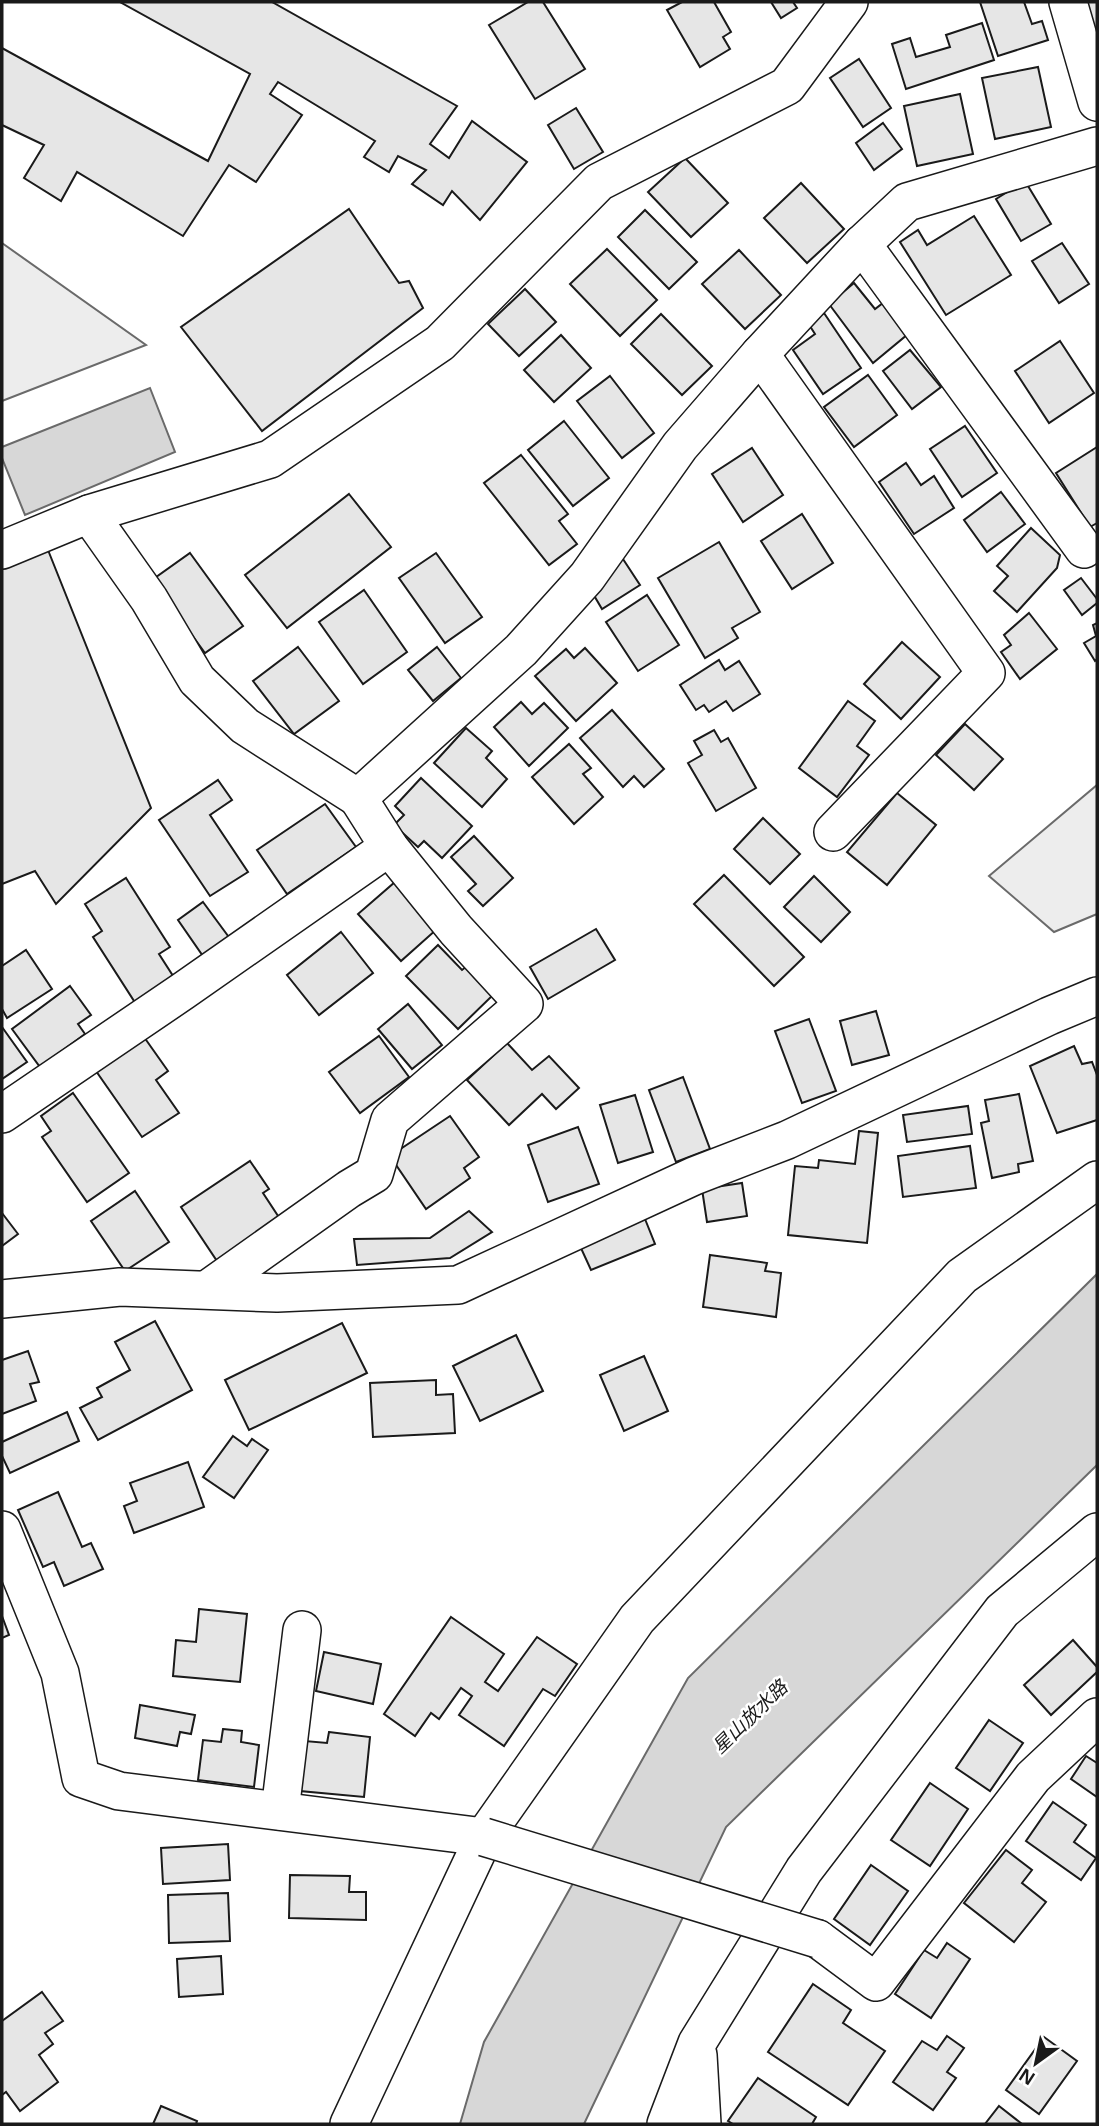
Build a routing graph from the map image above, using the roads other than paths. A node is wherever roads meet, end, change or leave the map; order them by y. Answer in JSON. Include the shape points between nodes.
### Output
{"nodes":[{"id":1,"x":849,"y":2,"type":"edge"},
{"id":2,"x":1068,"y":2,"type":"edge"},
{"id":3,"x":1097,"y":102,"type":"edge"},
{"id":4,"x":1097,"y":146,"type":"edge"},
{"id":5,"x":862,"y":244,"type":"junction"},
{"id":6,"x":760,"y":354,"type":"junction"},
{"id":7,"x":89,"y":514,"type":"junction"},
{"id":8,"x":1084,"y":549,"type":"dead end"},
{"id":9,"x":2,"y":550,"type":"edge"},
{"id":10,"x":358,"y":798,"type":"junction"},
{"id":11,"x":833,"y":832,"type":"dead end"},
{"id":12,"x":389,"y":847,"type":"junction"},
{"id":13,"x":1097,"y":996,"type":"edge"},
{"id":14,"x":2,"y":1114,"type":"edge"},
{"id":15,"x":1097,"y":1180,"type":"edge"},
{"id":16,"x":208,"y":1289,"type":"junction"},
{"id":17,"x":2,"y":1299,"type":"edge"},
{"id":18,"x":2,"y":1530,"type":"edge"},
{"id":19,"x":1097,"y":1532,"type":"edge"},
{"id":20,"x":302,"y":1630,"type":"dead end"},
{"id":21,"x":1097,"y":1717,"type":"edge"},
{"id":22,"x":280,"y":1811,"type":"junction"},
{"id":23,"x":484,"y":1837,"type":"junction"},
{"id":24,"x":697,"y":2043,"type":"junction"},
{"id":25,"x":349,"y":2124,"type":"edge"},
{"id":26,"x":666,"y":2124,"type":"edge"},
{"id":27,"x":702,"y":2124,"type":"edge"}],
"edges":[{"from":1,"to":7,"type":"street","via":[[787,86],[599,182],[440,343],[270,459]]},
{"from":2,"to":3,"type":"street"},
{"from":4,"to":5,"type":"street","via":[[907,202]]},
{"from":5,"to":6,"type":"street"},
{"from":5,"to":8,"type":"street"},
{"from":6,"to":10,"type":"street","via":[[680,446],[587,577],[521,650]]},
{"from":6,"to":11,"type":"street","via":[[986,673]]},
{"from":7,"to":9,"type":"street"},
{"from":7,"to":10,"type":"street","via":[[149,599],[197,680],[245,726]]},
{"from":10,"to":12,"type":"street"},
{"from":12,"to":14,"type":"street"},
{"from":12,"to":16,"type":"street","via":[[524,1004],[390,1120],[374,1174]]},
{"from":13,"to":16,"type":"street","via":[[458,1285],[277,1293]]},
{"from":15,"to":23,"type":"street","via":[[962,1276],[637,1619]]},
{"from":16,"to":17,"type":"street","via":[[120,1287]]},
{"from":18,"to":22,"type":"street","via":[[60,1674],[81,1778],[119,1791]]},
{"from":19,"to":24,"type":"street","via":[[1002,1611],[804,1870]]},
{"from":20,"to":22,"type":"street"},
{"from":21,"to":23,"type":"street","bridge":true,"via":[[1033,1777],[876,1982],[818,1939]]},
{"from":22,"to":23,"type":"street"},
{"from":23,"to":25,"type":"street"},
{"from":24,"to":26,"type":"street"},
{"from":24,"to":27,"type":"street"}]}
